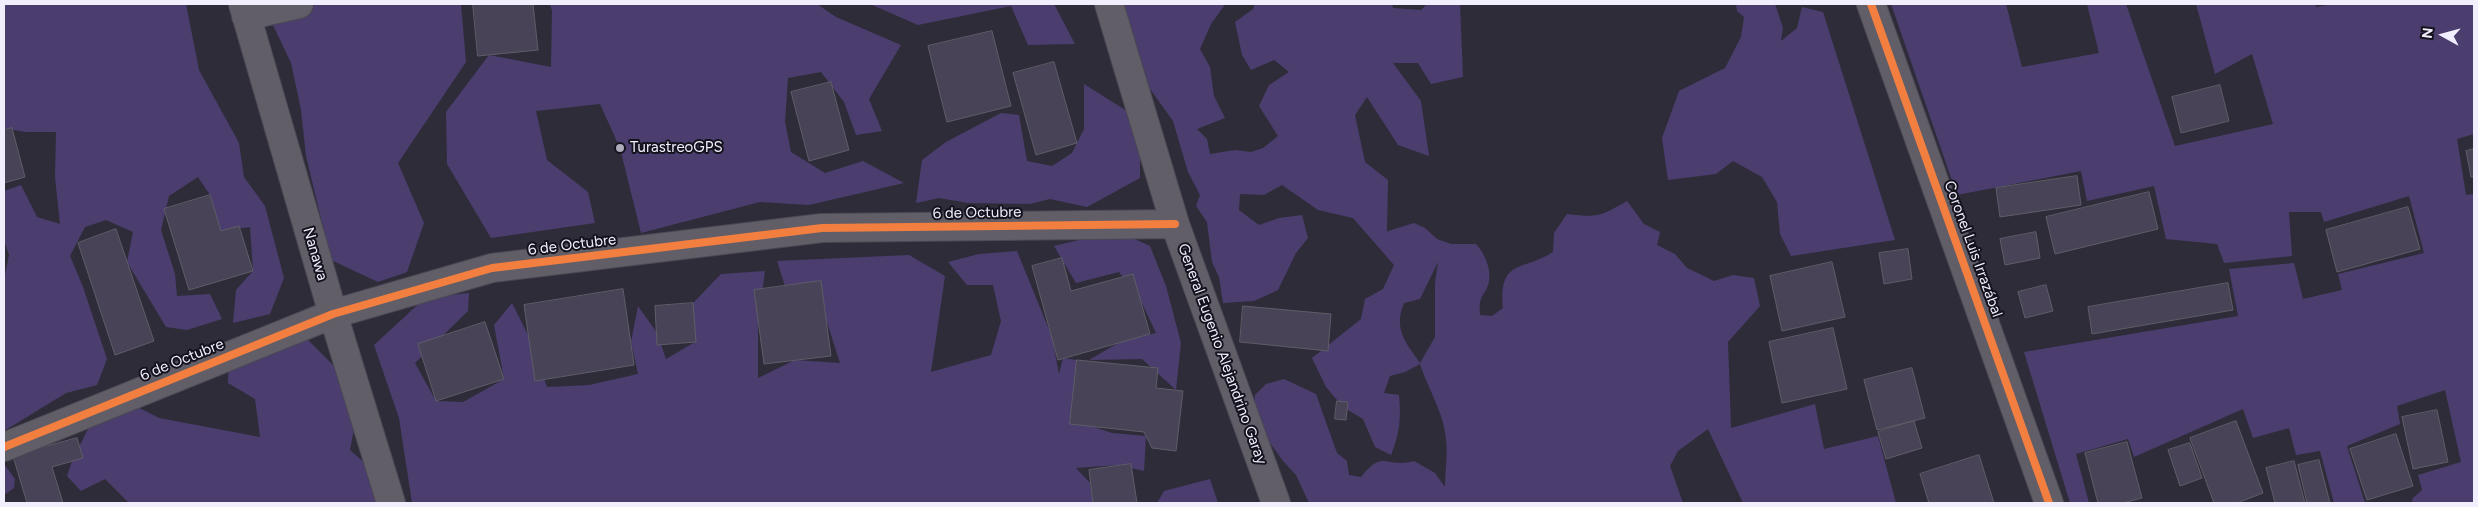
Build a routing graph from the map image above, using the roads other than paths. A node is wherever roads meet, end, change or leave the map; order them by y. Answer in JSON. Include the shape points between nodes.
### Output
{"nodes":[{"id":1,"x":299,"y":4,"type":"edge"},
{"id":2,"x":1109,"y":4,"type":"edge"},
{"id":3,"x":1871,"y":4,"type":"edge"},
{"id":4,"x":245,"y":10,"type":"edge"},
{"id":5,"x":1175,"y":224,"type":"junction"},
{"id":6,"x":333,"y":314,"type":"junction"},
{"id":7,"x":4,"y":447,"type":"edge"},
{"id":8,"x":392,"y":503,"type":"edge"},
{"id":9,"x":1276,"y":503,"type":"edge"},
{"id":10,"x":2049,"y":503,"type":"edge"}],
"edges":[{"from":1,"to":4,"type":"street"},
{"from":2,"to":5,"type":"street","name":"General Eugenio Alejandrino Garay"},
{"from":3,"to":10,"type":"street","name":"Coronel Luis Irrazábal"},
{"from":4,"to":6,"type":"street","name":"Nanawa"},
{"from":5,"to":6,"type":"street","name":"6 de Octubre","via":[[822,228],[492,268]]},
{"from":5,"to":9,"type":"street","name":"General Eugenio Alejandrino Garay"},
{"from":6,"to":7,"type":"street","name":"6 de Octubre"},
{"from":6,"to":8,"type":"street","name":"Nanawa"}]}
